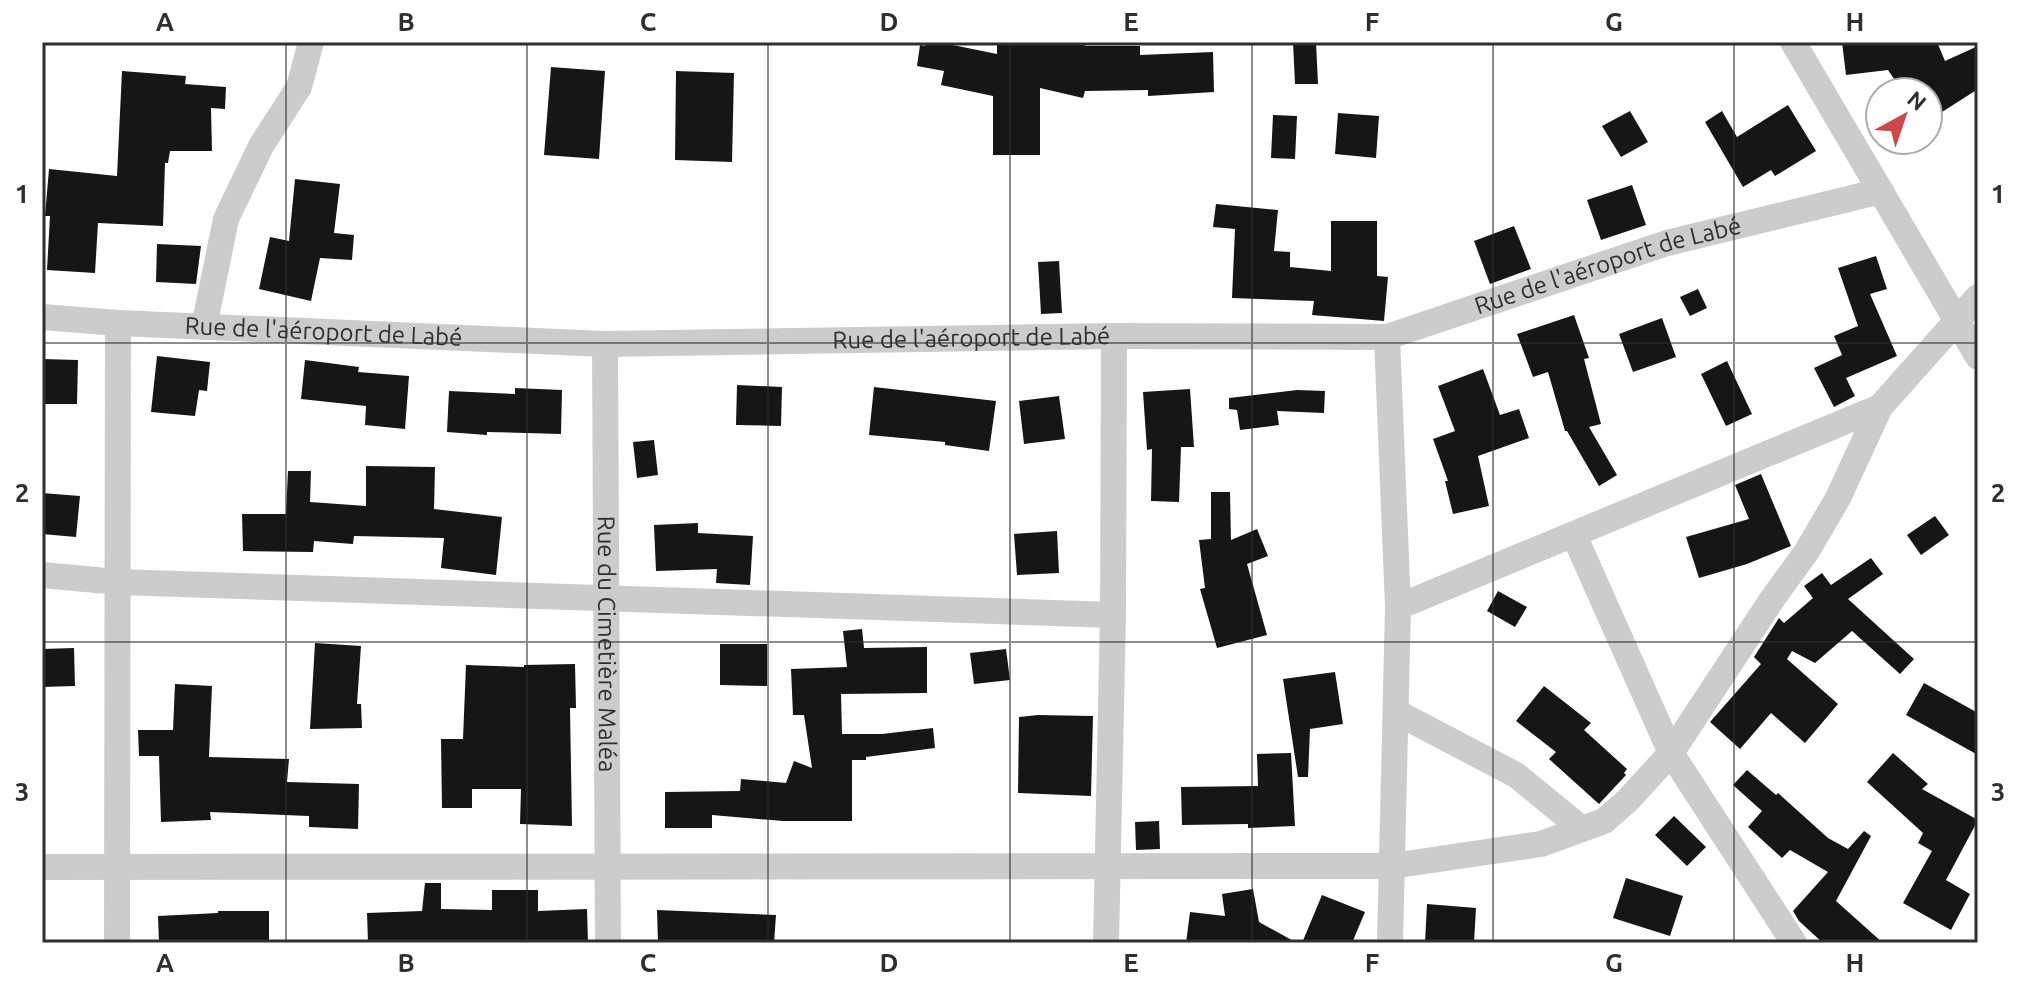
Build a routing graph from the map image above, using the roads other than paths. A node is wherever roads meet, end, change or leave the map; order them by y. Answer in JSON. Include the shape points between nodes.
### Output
{"nodes":[{"id":1,"x":311,"y":42,"type":"edge"},
{"id":2,"x":1793,"y":42,"type":"edge"},
{"id":3,"x":1881,"y":191,"type":"junction"},
{"id":4,"x":1978,"y":297,"type":"edge"},
{"id":5,"x":42,"y":317,"type":"edge"},
{"id":6,"x":1957,"y":321,"type":"junction"},
{"id":7,"x":118,"y":323,"type":"junction"},
{"id":8,"x":204,"y":327,"type":"junction"},
{"id":9,"x":1114,"y":336,"type":"junction"},
{"id":10,"x":1387,"y":337,"type":"junction"},
{"id":11,"x":605,"y":344,"type":"junction"},
{"id":12,"x":1978,"y":357,"type":"edge"},
{"id":13,"x":1880,"y":407,"type":"junction"},
{"id":14,"x":1574,"y":535,"type":"junction"},
{"id":15,"x":42,"y":575,"type":"edge"},
{"id":16,"x":118,"y":582,"type":"junction"},
{"id":17,"x":606,"y":598,"type":"junction"},
{"id":18,"x":1398,"y":607,"type":"junction"},
{"id":19,"x":1113,"y":615,"type":"junction"},
{"id":20,"x":1396,"y":712,"type":"junction"},
{"id":21,"x":1671,"y":753,"type":"junction"},
{"id":22,"x":1582,"y":829,"type":"junction"},
{"id":23,"x":1107,"y":866,"type":"junction"},
{"id":24,"x":1392,"y":866,"type":"junction"},
{"id":25,"x":42,"y":867,"type":"edge"},
{"id":26,"x":117,"y":867,"type":"junction"},
{"id":27,"x":608,"y":867,"type":"junction"},
{"id":28,"x":117,"y":943,"type":"edge"},
{"id":29,"x":608,"y":943,"type":"edge"},
{"id":30,"x":1106,"y":943,"type":"edge"},
{"id":31,"x":1390,"y":943,"type":"edge"},
{"id":32,"x":1794,"y":943,"type":"edge"}],
"edges":[{"from":1,"to":8,"type":"street","via":[[299,87],[261,146],[226,219]]},
{"from":2,"to":3,"type":"street"},
{"from":3,"to":6,"type":"street"},
{"from":3,"to":10,"type":"street","name":"Rue de l'aéroport de Labé","via":[[1667,243]]},
{"from":4,"to":6,"type":"street"},
{"from":5,"to":7,"type":"street","name":"Rue de l'aéroport de Labé"},
{"from":6,"to":12,"type":"street"},
{"from":6,"to":13,"type":"street"},
{"from":7,"to":8,"type":"street","name":"Rue de l'aéroport de Labé"},
{"from":7,"to":16,"type":"street"},
{"from":8,"to":11,"type":"street","name":"Rue de l'aéroport de Labé"},
{"from":9,"to":10,"type":"street","name":"Rue de l'aéroport de Labé"},
{"from":9,"to":11,"type":"street","name":"Rue de l'aéroport de Labé"},
{"from":9,"to":19,"type":"street"},
{"from":10,"to":18,"type":"street"},
{"from":11,"to":17,"type":"street","name":"Rue du Cimetière Maléa"},
{"from":13,"to":14,"type":"street"},
{"from":13,"to":21,"type":"street","via":[[1807,551]]},
{"from":14,"to":18,"type":"street"},
{"from":14,"to":21,"type":"street"},
{"from":15,"to":16,"type":"street"},
{"from":16,"to":17,"type":"street"},
{"from":16,"to":26,"type":"street"},
{"from":17,"to":19,"type":"street"},
{"from":17,"to":27,"type":"street","name":"Rue du Cimetière Maléa"},
{"from":18,"to":20,"type":"street"},
{"from":19,"to":23,"type":"street"},
{"from":20,"to":22,"type":"street","via":[[1516,775]]},
{"from":20,"to":24,"type":"street"},
{"from":21,"to":22,"type":"street","via":[[1604,821]]},
{"from":21,"to":32,"type":"street"},
{"from":22,"to":24,"type":"street","via":[[1541,844]]},
{"from":23,"to":24,"type":"street"},
{"from":23,"to":27,"type":"street"},
{"from":23,"to":30,"type":"street"},
{"from":24,"to":31,"type":"street"},
{"from":25,"to":26,"type":"street"},
{"from":26,"to":27,"type":"street"},
{"from":26,"to":28,"type":"street"},
{"from":27,"to":29,"type":"street","name":"Rue du Cimetière Maléa"}]}
